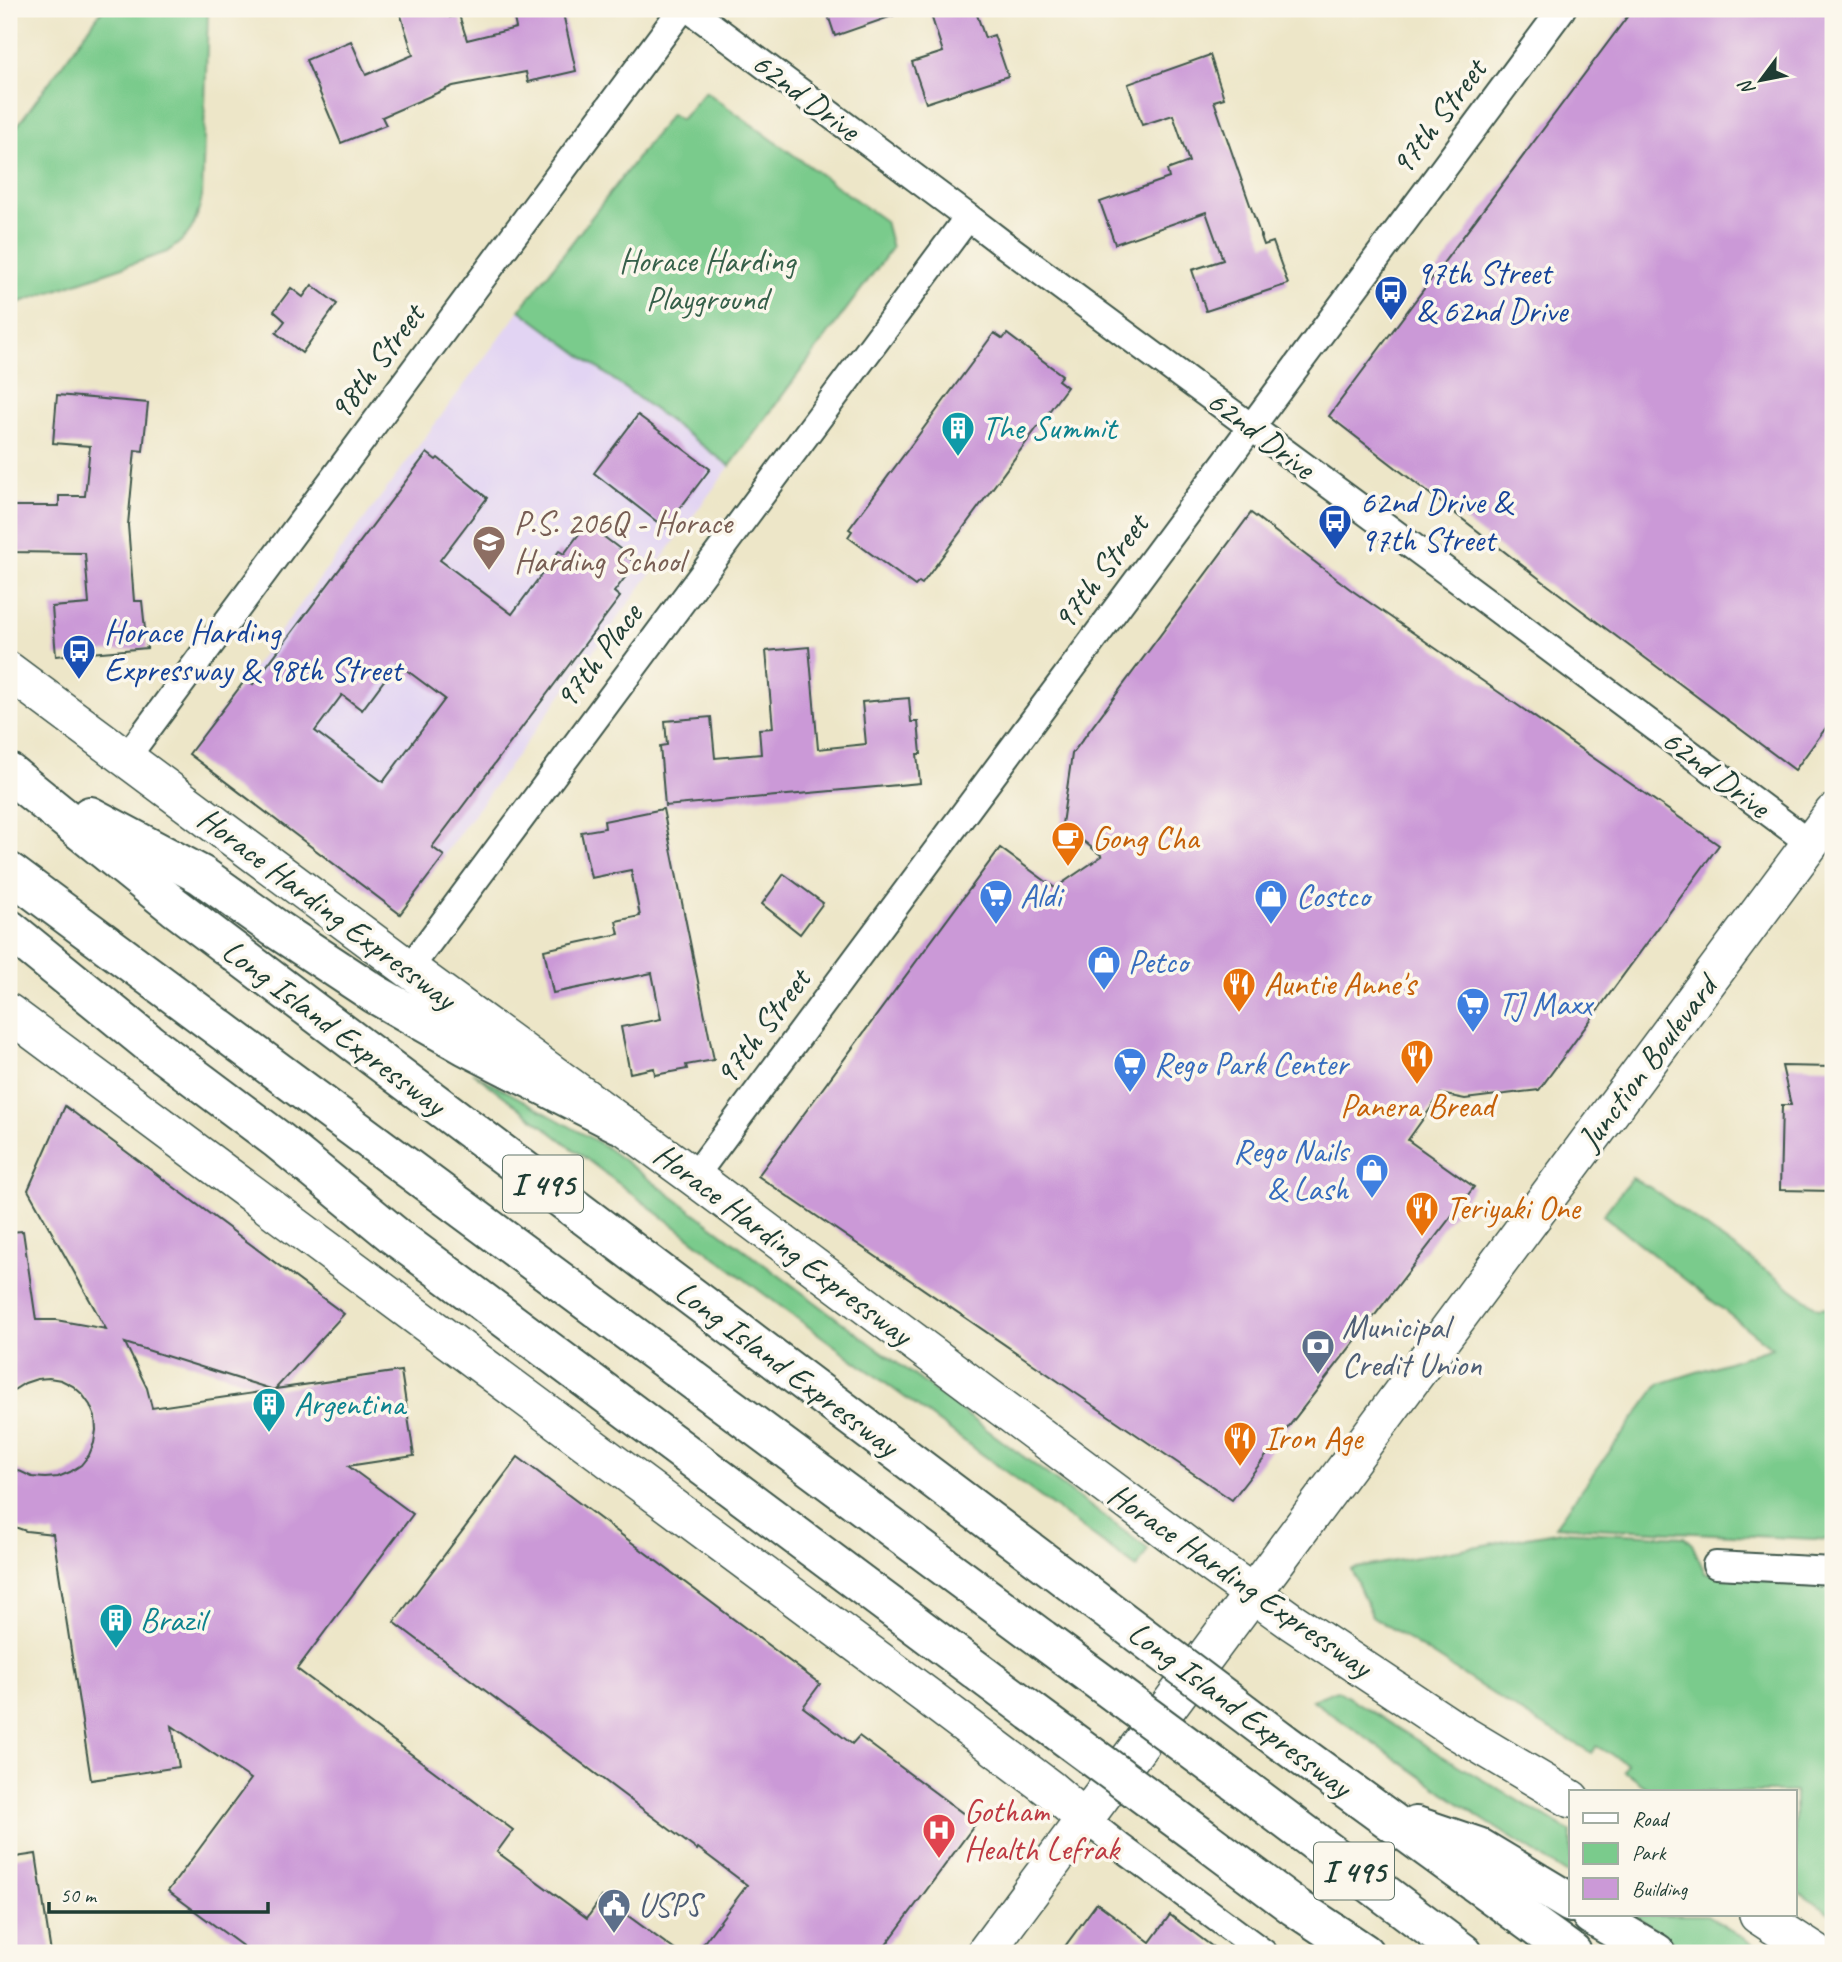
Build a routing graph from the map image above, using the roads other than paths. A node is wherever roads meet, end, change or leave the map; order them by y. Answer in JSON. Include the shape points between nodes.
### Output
{"nodes":[{"id":1,"x":682,"y":9,"type":"edge"},
{"id":2,"x":689,"y":9,"type":"edge"},
{"id":3,"x":1562,"y":9,"type":"edge"},
{"id":4,"x":968,"y":217,"type":"junction"},
{"id":5,"x":1251,"y":427,"type":"junction"},
{"id":6,"x":9,"y":671,"type":"edge"},
{"id":7,"x":126,"y":758,"type":"junction"},
{"id":8,"x":9,"y":773,"type":"edge"},
{"id":9,"x":1833,"y":813,"type":"edge"},
{"id":10,"x":1822,"y":852,"type":"edge"},
{"id":11,"x":9,"y":872,"type":"edge"},
{"id":12,"x":9,"y":929,"type":"edge"},
{"id":13,"x":9,"y":962,"type":"edge"},
{"id":14,"x":409,"y":969,"type":"junction"},
{"id":15,"x":9,"y":1013,"type":"edge"},
{"id":16,"x":620,"y":1124,"type":"junction"},
{"id":17,"x":694,"y":1177,"type":"junction"},
{"id":18,"x":395,"y":1236,"type":"junction"},
{"id":19,"x":1716,"y":1565,"type":"dead end"},
{"id":20,"x":1833,"y":1571,"type":"edge"},
{"id":21,"x":1254,"y":1594,"type":"junction"},
{"id":22,"x":1569,"y":1798,"type":"edge"},
{"id":23,"x":1384,"y":1816,"type":"junction"},
{"id":24,"x":1084,"y":1818,"type":"junction"},
{"id":25,"x":1569,"y":1901,"type":"edge"},
{"id":26,"x":1295,"y":1907,"type":"junction"},
{"id":27,"x":1593,"y":1916,"type":"edge"},
{"id":28,"x":1760,"y":1916,"type":"edge"},
{"id":29,"x":985,"y":1953,"type":"edge"},
{"id":30,"x":1264,"y":1953,"type":"edge"},
{"id":31,"x":1351,"y":1953,"type":"edge"},
{"id":32,"x":1364,"y":1953,"type":"edge"},
{"id":33,"x":1463,"y":1953,"type":"edge"},
{"id":34,"x":1572,"y":1953,"type":"edge"},
{"id":35,"x":1656,"y":1953,"type":"edge"},
{"id":36,"x":1816,"y":1953,"type":"edge"}],
"edges":[{"from":1,"to":7,"type":"street","name":"98th Street"},
{"from":2,"to":4,"type":"street","name":"62nd Drive"},
{"from":3,"to":5,"type":"street","name":"97th Street"},
{"from":4,"to":5,"type":"street","name":"62nd Drive"},
{"from":4,"to":14,"type":"street","name":"97th Place"},
{"from":5,"to":10,"type":"street","name":"62nd Drive"},
{"from":5,"to":17,"type":"street","name":"97th Street"},
{"from":6,"to":7,"type":"main road","name":"Horace Harding Expressway"},
{"from":7,"to":14,"type":"main road","name":"Horace Harding Expressway"},
{"from":8,"to":16,"type":"highway","via":[[201,875],[375,994]]},
{"from":8,"to":23,"type":"highway","name":"Long Island Expressway","number":"I 495","bridge":true,"via":[[175,907]]},
{"from":9,"to":10,"type":"main road","name":"Junction Boulevard"},
{"from":10,"to":21,"type":"main road","name":"Junction Boulevard"},
{"from":11,"to":33,"type":"highway","name":"Long Island Expressway","number":"I 495","bridge":true},
{"from":12,"to":18,"type":"highway"},
{"from":13,"to":18,"type":"highway","via":[[271,1154]]},
{"from":14,"to":16,"type":"main road","name":"Horace Harding Expressway"},
{"from":15,"to":24,"type":"main road"},
{"from":16,"to":17,"type":"main road","name":"Horace Harding Expressway"},
{"from":17,"to":21,"type":"main road","name":"Horace Harding Expressway"},
{"from":18,"to":26,"type":"highway","bridge":true},
{"from":19,"to":20,"type":"street"},
{"from":21,"to":22,"type":"main road","name":"Horace Harding Expressway","via":[[1452,1728]]},
{"from":21,"to":24,"type":"main road","name":"Junction Boulevard"},
{"from":23,"to":25,"type":"highway","via":[[1478,1847]]},
{"from":23,"to":34,"type":"highway","name":"Long Island Expressway","number":"I 495"},
{"from":24,"to":29,"type":"main road","name":"Junction Boulevard"},
{"from":24,"to":30,"type":"street"},
{"from":26,"to":31,"type":"highway"},
{"from":26,"to":32,"type":"highway"},
{"from":27,"to":35,"type":"highway"},
{"from":28,"to":36,"type":"main road"}]}
